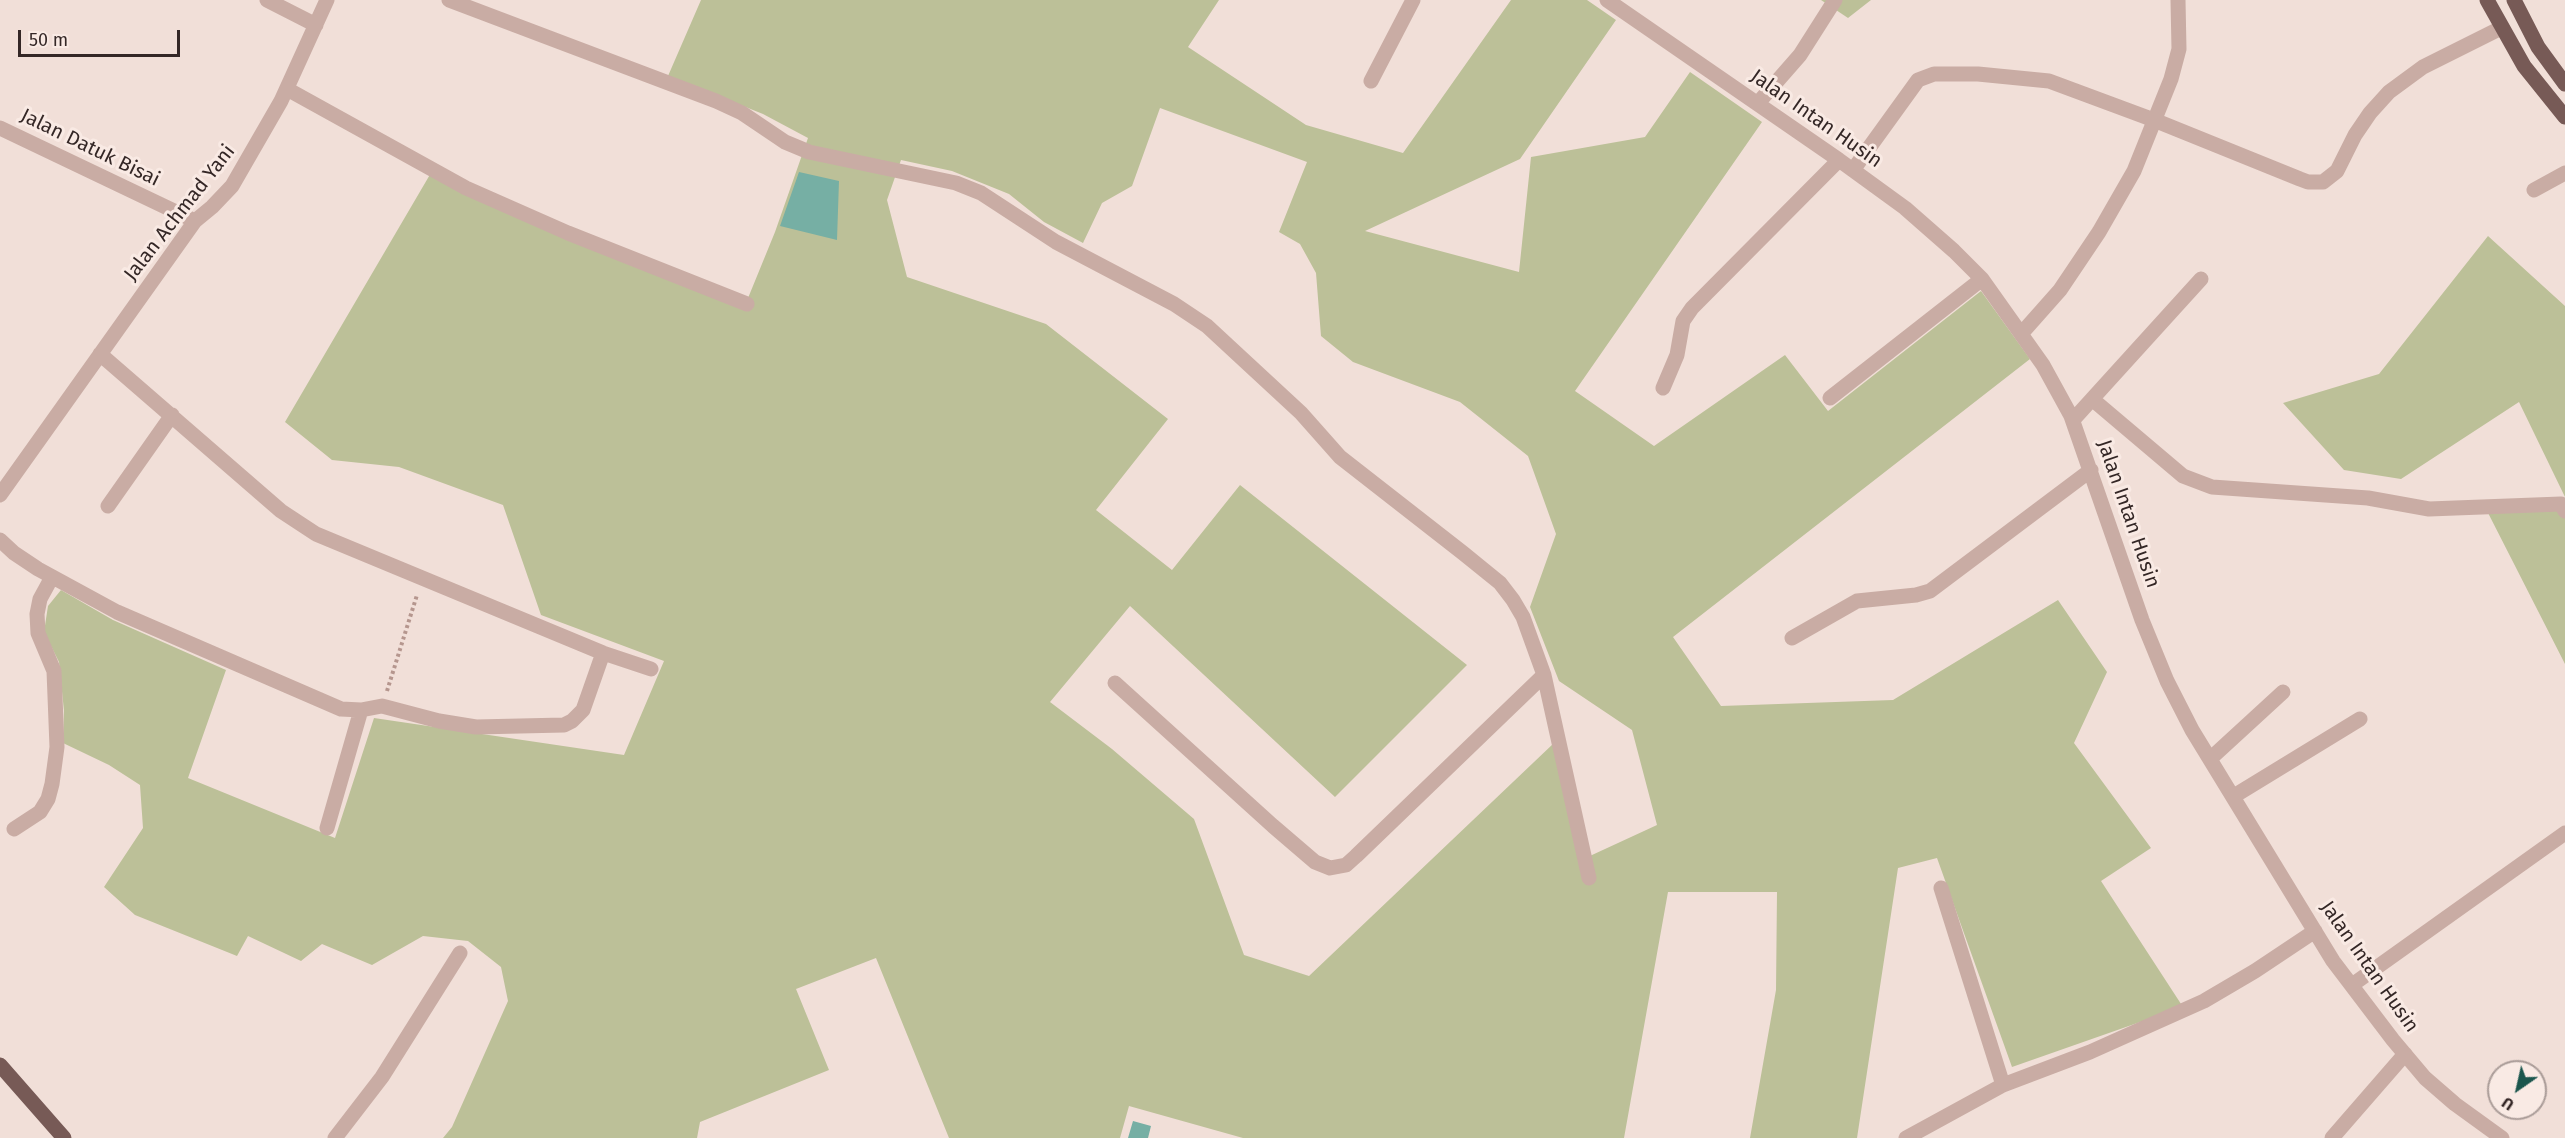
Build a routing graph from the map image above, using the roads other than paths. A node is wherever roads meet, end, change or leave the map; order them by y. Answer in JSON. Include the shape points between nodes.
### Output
{"nodes":[{"id":1,"x":267,"y":0,"type":"edge"},
{"id":2,"x":327,"y":0,"type":"edge"},
{"id":3,"x":449,"y":0,"type":"edge"},
{"id":4,"x":1413,"y":0,"type":"edge"},
{"id":5,"x":1607,"y":0,"type":"edge"},
{"id":6,"x":1835,"y":0,"type":"edge"},
{"id":7,"x":2178,"y":0,"type":"edge"},
{"id":8,"x":2487,"y":0,"type":"edge"},
{"id":9,"x":2514,"y":0,"type":"edge"},
{"id":10,"x":1628,"y":7,"type":"edge"},
{"id":11,"x":316,"y":25,"type":"junction"},
{"id":12,"x":2501,"y":28,"type":"junction"},
{"id":13,"x":1371,"y":81,"type":"dead end"},
{"id":14,"x":2565,"y":84,"type":"edge"},
{"id":15,"x":286,"y":89,"type":"junction"},
{"id":16,"x":1758,"y":103,"type":"junction"},
{"id":17,"x":2565,"y":117,"type":"edge"},
{"id":18,"x":2154,"y":120,"type":"junction"},
{"id":19,"x":0,"y":128,"type":"edge"},
{"id":20,"x":1839,"y":160,"type":"junction"},
{"id":21,"x":1853,"y":170,"type":"junction"},
{"id":22,"x":2565,"y":173,"type":"edge"},
{"id":23,"x":2534,"y":190,"type":"dead end"},
{"id":24,"x":195,"y":221,"type":"junction"},
{"id":25,"x":1982,"y":279,"type":"junction"},
{"id":26,"x":2201,"y":279,"type":"dead end"},
{"id":27,"x":747,"y":304,"type":"dead end"},
{"id":28,"x":2021,"y":334,"type":"junction"},
{"id":29,"x":100,"y":354,"type":"junction"},
{"id":30,"x":1663,"y":388,"type":"dead end"},
{"id":31,"x":1830,"y":398,"type":"dead end"},
{"id":32,"x":2092,"y":399,"type":"junction"},
{"id":33,"x":172,"y":415,"type":"junction"},
{"id":34,"x":2073,"y":420,"type":"junction"},
{"id":35,"x":2091,"y":470,"type":"junction"},
{"id":36,"x":0,"y":495,"type":"edge"},
{"id":37,"x":108,"y":506,"type":"dead end"},
{"id":38,"x":2565,"y":512,"type":"edge"},
{"id":39,"x":0,"y":540,"type":"edge"},
{"id":40,"x":52,"y":577,"type":"junction"},
{"id":41,"x":1792,"y":638,"type":"dead end"},
{"id":42,"x":603,"y":653,"type":"junction"},
{"id":43,"x":651,"y":669,"type":"dead end"},
{"id":44,"x":1544,"y":675,"type":"junction"},
{"id":45,"x":1115,"y":683,"type":"dead end"},
{"id":46,"x":2283,"y":692,"type":"dead end"},
{"id":47,"x":361,"y":710,"type":"junction"},
{"id":48,"x":2360,"y":719,"type":"dead end"},
{"id":49,"x":2210,"y":759,"type":"junction"},
{"id":50,"x":2234,"y":796,"type":"junction"},
{"id":51,"x":327,"y":828,"type":"dead end"},
{"id":52,"x":14,"y":829,"type":"dead end"},
{"id":53,"x":2565,"y":833,"type":"edge"},
{"id":54,"x":1589,"y":878,"type":"dead end"},
{"id":55,"x":1941,"y":888,"type":"dead end"},
{"id":56,"x":2315,"y":931,"type":"junction"},
{"id":57,"x":460,"y":953,"type":"dead end"},
{"id":58,"x":2352,"y":985,"type":"junction"},
{"id":59,"x":2405,"y":1054,"type":"junction"},
{"id":60,"x":0,"y":1065,"type":"edge"},
{"id":61,"x":2003,"y":1085,"type":"junction"},
{"id":62,"x":64,"y":1138,"type":"edge"},
{"id":63,"x":335,"y":1138,"type":"edge"},
{"id":64,"x":1906,"y":1138,"type":"edge"},
{"id":65,"x":2332,"y":1138,"type":"edge"},
{"id":66,"x":2502,"y":1138,"type":"edge"}],
"edges":[{"from":1,"to":11,"type":"street"},
{"from":2,"to":11,"type":"street","name":"Jalan Achmad Yani"},
{"from":3,"to":44,"type":"street","via":[[716,101],[809,152],[956,183],[981,193],[1056,243],[1174,304],[1207,326],[1251,366],[1340,457],[1500,583],[1523,617]]},
{"from":4,"to":13,"type":"street"},
{"from":5,"to":10,"type":"street","name":"Jalan Intan Husin"},
{"from":6,"to":16,"type":"street","via":[[1800,55]]},
{"from":7,"to":18,"type":"street","via":[[2179,49]]},
{"from":8,"to":12,"type":"main road"},
{"from":9,"to":14,"type":"main road","via":[[2538,47]]},
{"from":10,"to":16,"type":"street","name":"Jalan Intan Husin"},
{"from":11,"to":15,"type":"street","name":"Jalan Achmad Yani"},
{"from":12,"to":17,"type":"main road","via":[[2524,66]]},
{"from":12,"to":18,"type":"street","via":[[2423,67],[2389,92],[2370,112],[2337,171],[2324,182],[2308,182]]},
{"from":15,"to":24,"type":"street","name":"Jalan Achmad Yani","via":[[232,186]]},
{"from":15,"to":27,"type":"street","via":[[466,188]]},
{"from":16,"to":20,"type":"street","name":"Jalan Intan Husin"},
{"from":18,"to":21,"type":"street","via":[[2049,81],[1935,74],[1918,80],[1912,87]]},
{"from":18,"to":28,"type":"street","via":[[2134,171],[2099,232],[2060,290]]},
{"from":19,"to":24,"type":"street","name":"Jalan Datuk Bisai"},
{"from":20,"to":21,"type":"street","name":"Jalan Intan Husin"},
{"from":20,"to":30,"type":"street","via":[[1692,308],[1683,321],[1677,355]]},
{"from":21,"to":25,"type":"street","name":"Jalan Intan Husin","via":[[1905,208]]},
{"from":22,"to":23,"type":"street"},
{"from":24,"to":29,"type":"street","name":"Jalan Achmad Yani"},
{"from":25,"to":28,"type":"street","name":"Jalan Intan Husin"},
{"from":25,"to":31,"type":"street"},
{"from":26,"to":32,"type":"street"},
{"from":28,"to":34,"type":"street","name":"Jalan Intan Husin"},
{"from":29,"to":33,"type":"street"},
{"from":29,"to":36,"type":"street","name":"Jalan Achmad Yani"},
{"from":32,"to":34,"type":"street"},
{"from":32,"to":38,"type":"street","via":[[2183,476],[2211,487],[2368,498],[2429,509],[2561,504]]},
{"from":33,"to":37,"type":"street"},
{"from":33,"to":42,"type":"street","via":[[281,511],[316,534]]},
{"from":34,"to":35,"type":"street","name":"Jalan Intan Husin"},
{"from":35,"to":41,"type":"street","via":[[1930,591],[1857,601]]},
{"from":35,"to":49,"type":"street","name":"Jalan Intan Husin","via":[[2142,620],[2172,691]]},
{"from":39,"to":40,"type":"street"},
{"from":40,"to":47,"type":"street","via":[[117,612],[276,682],[341,709]]},
{"from":40,"to":52,"type":"street","via":[[37,614],[38,633],[54,671],[57,747],[52,784],[40,812]]},
{"from":42,"to":43,"type":"street"},
{"from":42,"to":47,"type":"street","via":[[583,710],[564,725],[476,727],[382,706]]},
{"from":44,"to":45,"type":"street","via":[[1356,856],[1346,865],[1330,868],[1315,862],[1273,826]]},
{"from":44,"to":54,"type":"street"},
{"from":46,"to":49,"type":"street"},
{"from":47,"to":51,"type":"street"},
{"from":48,"to":50,"type":"street"},
{"from":49,"to":50,"type":"street","name":"Jalan Intan Husin"},
{"from":50,"to":56,"type":"street","name":"Jalan Intan Husin"},
{"from":53,"to":58,"type":"street"},
{"from":55,"to":61,"type":"street"},
{"from":56,"to":58,"type":"street","name":"Jalan Intan Husin"},
{"from":56,"to":61,"type":"street","via":[[2204,1001],[2090,1052]]},
{"from":57,"to":63,"type":"street","via":[[382,1077]]},
{"from":58,"to":59,"type":"street","name":"Jalan Intan Husin"},
{"from":59,"to":65,"type":"street"},
{"from":59,"to":66,"type":"street","name":"Jalan Intan Husin","via":[[2455,1104]]},
{"from":60,"to":62,"type":"main road"},
{"from":61,"to":64,"type":"street"}]}
